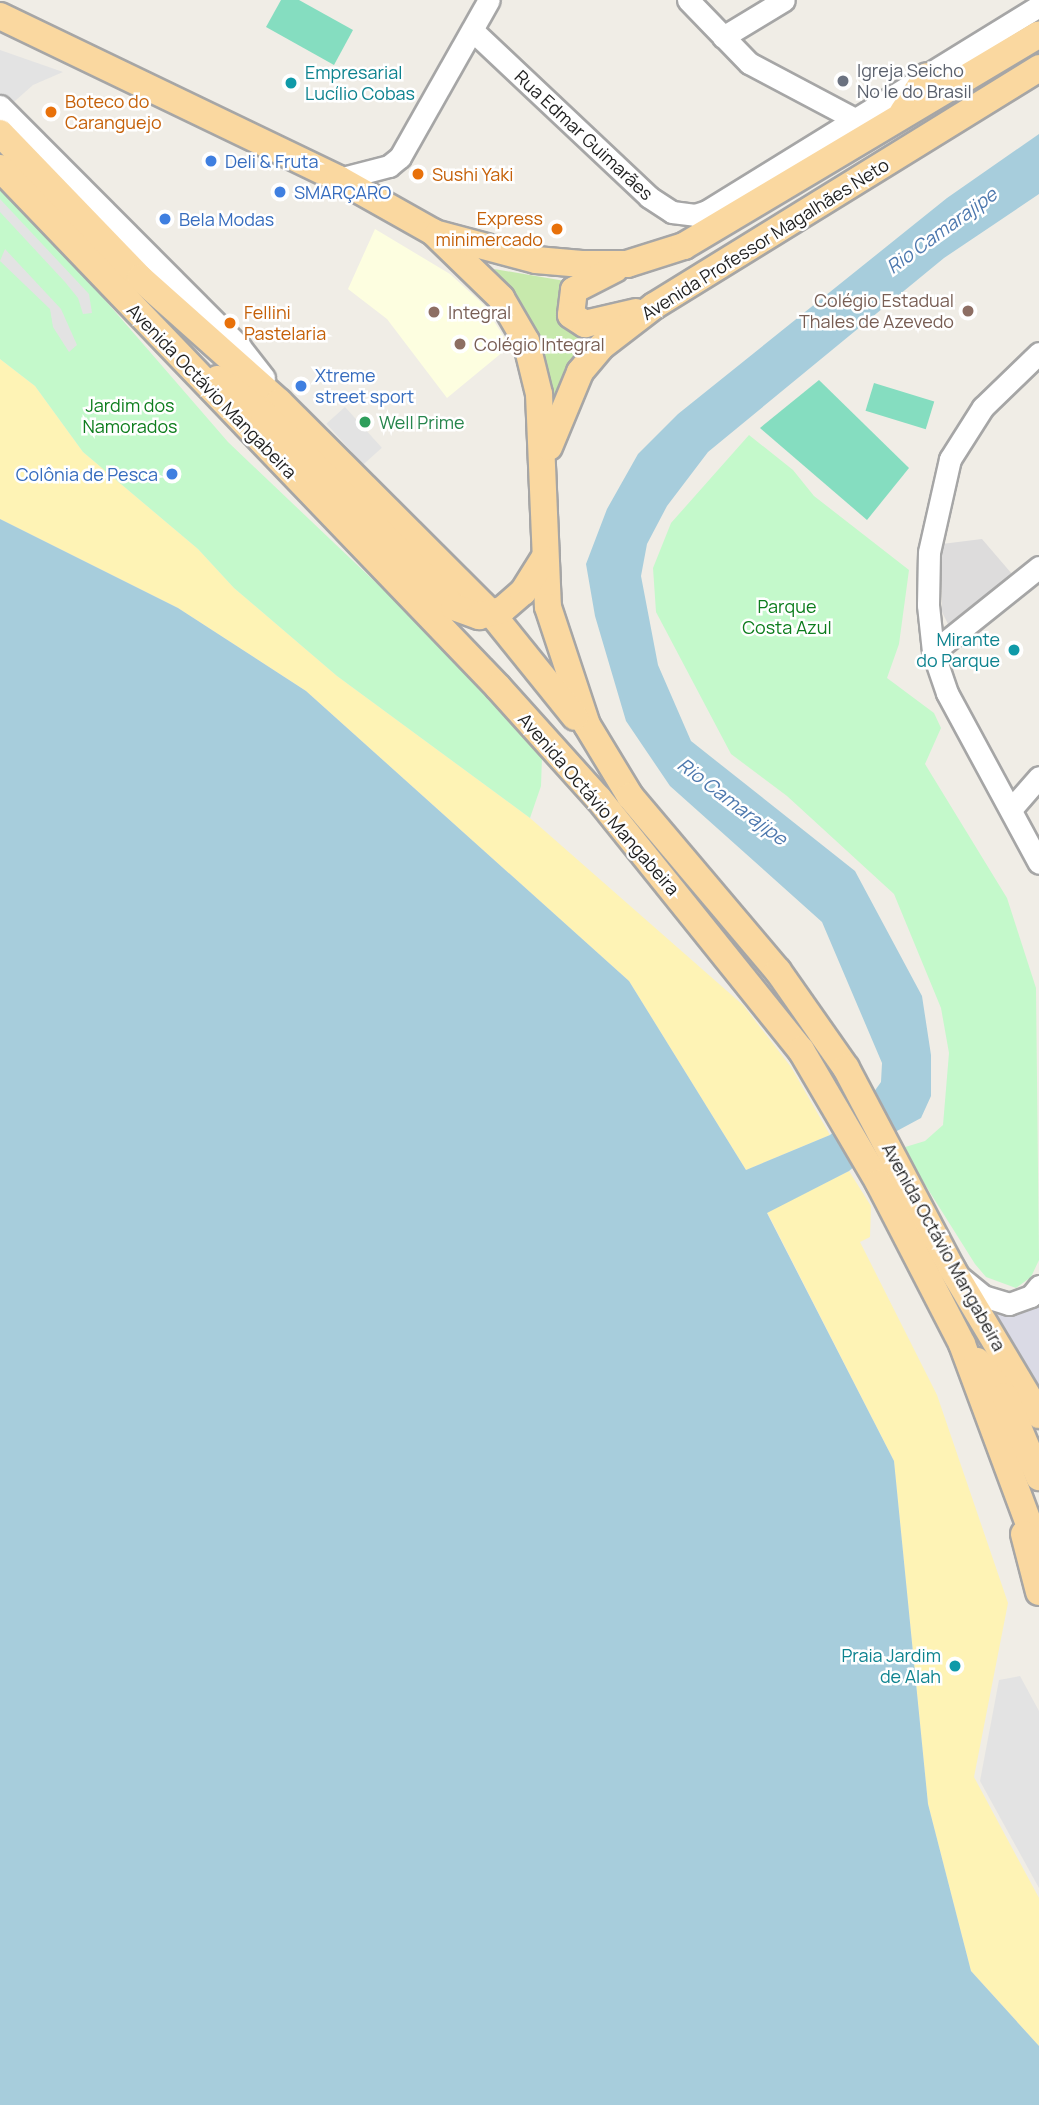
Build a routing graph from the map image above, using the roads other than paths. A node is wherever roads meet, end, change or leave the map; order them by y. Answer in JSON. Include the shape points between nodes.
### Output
{"nodes":[{"id":1,"x":489,"y":0,"type":"edge"},
{"id":2,"x":688,"y":0,"type":"edge"},
{"id":3,"x":784,"y":0,"type":"edge"},
{"id":4,"x":1039,"y":6,"type":"edge"},
{"id":5,"x":5,"y":20,"type":"edge"},
{"id":6,"x":473,"y":31,"type":"junction"},
{"id":7,"x":1039,"y":34,"type":"edge"},
{"id":8,"x":723,"y":37,"type":"junction"},
{"id":9,"x":1039,"y":68,"type":"edge"},
{"id":10,"x":927,"y":76,"type":"junction"},
{"id":11,"x":0,"y":106,"type":"edge"},
{"id":12,"x":853,"y":118,"type":"junction"},
{"id":13,"x":897,"y":121,"type":"junction"},
{"id":14,"x":0,"y":133,"type":"edge"},
{"id":15,"x":0,"y":168,"type":"edge"},
{"id":16,"x":339,"y":179,"type":"junction"},
{"id":17,"x":433,"y":232,"type":"junction"},
{"id":18,"x":627,"y":264,"type":"junction"},
{"id":19,"x":654,"y":306,"type":"junction"},
{"id":20,"x":174,"y":351,"type":"junction"},
{"id":21,"x":1039,"y":353,"type":"edge"},
{"id":22,"x":279,"y":402,"type":"junction"},
{"id":23,"x":545,"y":459,"type":"junction"},
{"id":24,"x":544,"y":559,"type":"junction"},
{"id":25,"x":1039,"y":566,"type":"edge"},
{"id":26,"x":492,"y":614,"type":"junction"},
{"id":27,"x":933,"y":652,"type":"junction"},
{"id":28,"x":597,"y":745,"type":"junction"},
{"id":29,"x":1039,"y":777,"type":"edge"},
{"id":30,"x":1012,"y":808,"type":"junction"},
{"id":31,"x":1039,"y":863,"type":"edge"},
{"id":32,"x":889,"y":1176,"type":"junction"},
{"id":33,"x":952,"y":1269,"type":"junction"},
{"id":34,"x":1039,"y":1286,"type":"edge"},
{"id":35,"x":962,"y":1344,"type":"junction"},
{"id":36,"x":1001,"y":1352,"type":"junction"},
{"id":37,"x":1039,"y":1415,"type":"edge"},
{"id":38,"x":1039,"y":1427,"type":"edge"},
{"id":39,"x":1039,"y":1477,"type":"edge"},
{"id":40,"x":1028,"y":1521,"type":"edge"},
{"id":41,"x":1039,"y":1551,"type":"edge"},
{"id":42,"x":1039,"y":1592,"type":"edge"}],
"edges":[{"from":1,"to":6,"type":"street"},
{"from":2,"to":8,"type":"street"},
{"from":3,"to":8,"type":"street"},
{"from":4,"to":10,"type":"street"},
{"from":5,"to":16,"type":"main road"},
{"from":6,"to":12,"type":"street","name":"Rua Edmar Guimarães","via":[[649,197],[672,212],[707,211]]},
{"from":6,"to":16,"type":"street","via":[[400,157],[388,166]]},
{"from":7,"to":13,"type":"main road","name":"Avenida Professor Magalhães Neto"},
{"from":8,"to":12,"type":"street","via":[[765,73]]},
{"from":9,"to":19,"type":"main road","name":"Avenida Professor Magalhães Neto"},
{"from":10,"to":12,"type":"street"},
{"from":10,"to":13,"type":"main road"},
{"from":11,"to":22,"type":"street","name":"Avenida Octávio Mangabeira","via":[[240,347]]},
{"from":13,"to":18,"type":"main road","name":"Avenida Professor Magalhães Neto","via":[[710,234]]},
{"from":14,"to":22,"type":"main road","name":"Avenida Octávio Mangabeira","via":[[140,278]]},
{"from":15,"to":20,"type":"main road","name":"Avenida Octávio Mangabeira"},
{"from":16,"to":17,"type":"main road"},
{"from":17,"to":18,"type":"main road","name":"Avenida Professor Magalhães Neto","via":[[545,262]]},
{"from":17,"to":23,"type":"main road","via":[[495,289],[518,324],[537,380]]},
{"from":18,"to":19,"type":"main road","via":[[574,290],[571,315],[577,322],[596,323]]},
{"from":19,"to":23,"type":"main road","name":"Avenida Professor Magalhães Neto","via":[[602,346],[580,372]]},
{"from":20,"to":26,"type":"main road","via":[[264,414],[454,607],[479,616]]},
{"from":20,"to":32,"type":"main road","name":"Avenida Octávio Mangabeira","via":[[498,687],[599,799],[777,1018]]},
{"from":21,"to":27,"type":"street","via":[[983,407],[950,459],[929,551]]},
{"from":22,"to":26,"type":"main road","name":"Avenida Octávio Mangabeira"},
{"from":23,"to":24,"type":"main road","name":"Avenida Octávio Mangabeira"},
{"from":24,"to":26,"type":"main road","via":[[523,592]]},
{"from":24,"to":28,"type":"main road","name":"Avenida Octávio Mangabeira","via":[[554,637]]},
{"from":25,"to":27,"type":"street"},
{"from":26,"to":28,"type":"main road","name":"Avenida Octávio Mangabeira"},
{"from":27,"to":30,"type":"street","via":[[947,693]]},
{"from":28,"to":32,"type":"main road","name":"Avenida Octávio Mangabeira","via":[[630,796],[778,971],[846,1068]]},
{"from":29,"to":30,"type":"street"},
{"from":30,"to":31,"type":"street"},
{"from":32,"to":33,"type":"main road","name":"Avenida Octávio Mangabeira"},
{"from":32,"to":35,"type":"main road","name":"Avenida Octávio Mangabeira"},
{"from":33,"to":34,"type":"street","via":[[996,1302],[1021,1301]]},
{"from":33,"to":36,"type":"main road","name":"Avenida Octávio Mangabeira"},
{"from":35,"to":39,"type":"main road","via":[[1005,1396]]},
{"from":35,"to":40,"type":"main road","name":"Avenida Octávio Mangabeira"},
{"from":36,"to":37,"type":"main road","name":"Avenida Octávio Mangabeira"},
{"from":36,"to":38,"type":"main road"},
{"from":40,"to":41,"type":"main road","name":"Avenida Octávio Mangabeira"},
{"from":40,"to":42,"type":"main road"}]}
